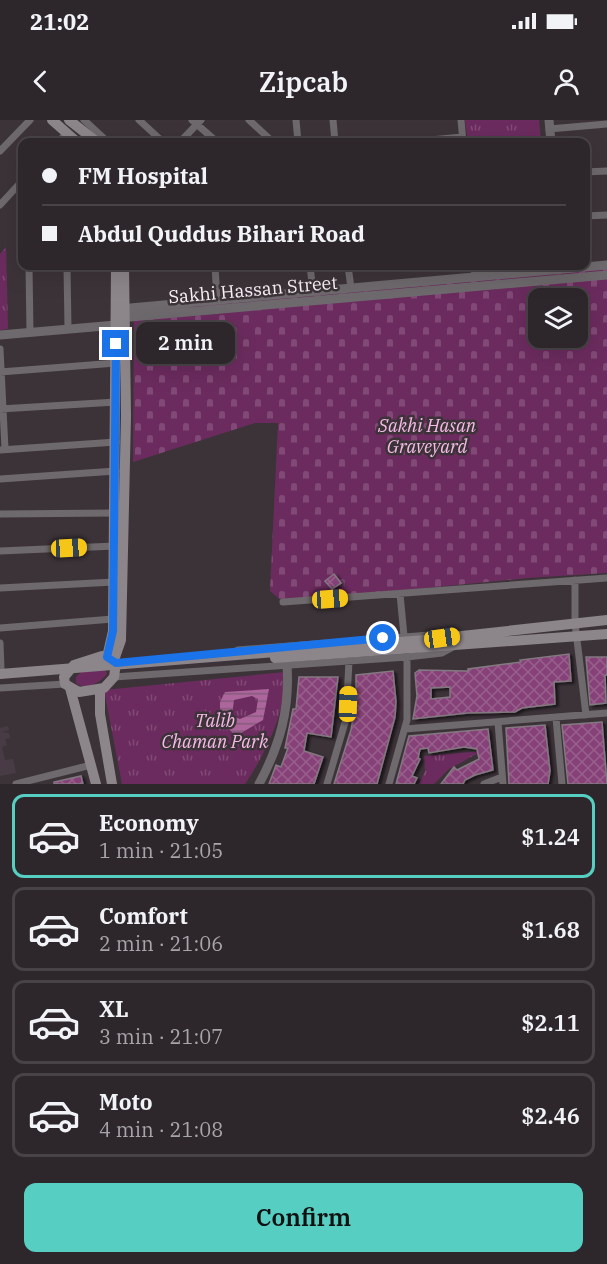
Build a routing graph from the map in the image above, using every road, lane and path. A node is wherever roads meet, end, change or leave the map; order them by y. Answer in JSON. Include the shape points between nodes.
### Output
{"nodes":[{"id":1,"x":30,"y":120,"type":"edge"},
{"id":2,"x":52,"y":120,"type":"edge"},
{"id":3,"x":69,"y":120,"type":"edge"},
{"id":4,"x":84,"y":120,"type":"edge"},
{"id":5,"x":139,"y":120,"type":"edge"},
{"id":6,"x":249,"y":120,"type":"edge"},
{"id":7,"x":296,"y":120,"type":"edge"},
{"id":8,"x":333,"y":120,"type":"edge"},
{"id":9,"x":461,"y":120,"type":"edge"},
{"id":10,"x":197,"y":121,"type":"edge"},
{"id":11,"x":549,"y":124,"type":"edge"},
{"id":12,"x":607,"y":124,"type":"edge"},
{"id":13,"x":71,"y":138,"type":"edge"},
{"id":14,"x":92,"y":138,"type":"edge"},
{"id":15,"x":104,"y":138,"type":"edge"},
{"id":16,"x":159,"y":138,"type":"edge"},
{"id":17,"x":183,"y":138,"type":"edge"},
{"id":18,"x":213,"y":138,"type":"edge"},
{"id":19,"x":269,"y":138,"type":"edge"},
{"id":20,"x":298,"y":138,"type":"edge"},
{"id":21,"x":335,"y":138,"type":"edge"},
{"id":22,"x":463,"y":138,"type":"edge"},
{"id":23,"x":0,"y":151,"type":"edge"},
{"id":24,"x":607,"y":171,"type":"edge"},
{"id":25,"x":590,"y":172,"type":"edge"},
{"id":26,"x":18,"y":185,"type":"edge"},
{"id":27,"x":0,"y":205,"type":"edge"},
{"id":28,"x":607,"y":215,"type":"edge"},
{"id":29,"x":590,"y":216,"type":"edge"},
{"id":30,"x":607,"y":265,"type":"edge"},
{"id":31,"x":590,"y":266,"type":"edge"},
{"id":32,"x":29,"y":270,"type":"edge"},
{"id":33,"x":68,"y":270,"type":"edge"},
{"id":34,"x":116,"y":270,"type":"edge"},
{"id":35,"x":124,"y":270,"type":"edge"},
{"id":36,"x":215,"y":270,"type":"edge"},
{"id":37,"x":310,"y":270,"type":"edge"},
{"id":38,"x":349,"y":270,"type":"edge"},
{"id":39,"x":474,"y":270,"type":"edge"},
{"id":40,"x":537,"y":270,"type":"edge"},
{"id":41,"x":607,"y":275,"type":"edge"},
{"id":42,"x":475,"y":277,"type":"junction"},
{"id":43,"x":351,"y":288,"type":"junction"},
{"id":44,"x":313,"y":291,"type":"junction"},
{"id":45,"x":217,"y":300,"type":"junction"},
{"id":46,"x":120,"y":316,"type":"junction"},
{"id":47,"x":69,"y":329,"type":"junction"},
{"id":48,"x":30,"y":332,"type":"junction"},
{"id":49,"x":0,"y":335,"type":"edge"},
{"id":50,"x":0,"y":349,"type":"edge"},
{"id":51,"x":116,"y":363,"type":"junction"},
{"id":52,"x":1,"y":372,"type":"edge"},
{"id":53,"x":116,"y":402,"type":"junction"},
{"id":54,"x":1,"y":409,"type":"edge"},
{"id":55,"x":116,"y":442,"type":"junction"},
{"id":56,"x":2,"y":449,"type":"edge"},
{"id":57,"x":116,"y":471,"type":"junction"},
{"id":58,"x":0,"y":479,"type":"edge"},
{"id":59,"x":115,"y":513,"type":"junction"},
{"id":60,"x":0,"y":514,"type":"edge"},
{"id":61,"x":115,"y":546,"type":"junction"},
{"id":62,"x":0,"y":551,"type":"edge"},
{"id":63,"x":607,"y":578,"type":"edge"},
{"id":64,"x":575,"y":580,"type":"junction"},
{"id":65,"x":114,"y":582,"type":"junction"},
{"id":66,"x":0,"y":588,"type":"edge"},
{"id":67,"x":400,"y":594,"type":"junction"},
{"id":68,"x":283,"y":602,"type":"dead end"},
{"id":69,"x":113,"y":619,"type":"junction"},
{"id":70,"x":607,"y":620,"type":"edge"},
{"id":71,"x":575,"y":622,"type":"junction"},
{"id":72,"x":0,"y":628,"type":"edge"},
{"id":73,"x":607,"y":634,"type":"edge"},
{"id":74,"x":404,"y":636,"type":"junction"},
{"id":75,"x":576,"y":636,"type":"junction"},
{"id":76,"x":442,"y":638,"type":"junction"},
{"id":77,"x":0,"y":643,"type":"edge"},
{"id":78,"x":426,"y":644,"type":"junction"},
{"id":79,"x":274,"y":646,"type":"junction"},
{"id":80,"x":453,"y":647,"type":"junction"},
{"id":81,"x":408,"y":657,"type":"junction"},
{"id":82,"x":113,"y":660,"type":"junction"},
{"id":83,"x":349,"y":661,"type":"junction"},
{"id":84,"x":276,"y":664,"type":"junction"},
{"id":85,"x":74,"y":665,"type":"junction"},
{"id":86,"x":287,"y":665,"type":"junction"},
{"id":87,"x":0,"y":671,"type":"edge"},
{"id":88,"x":114,"y":677,"type":"junction"},
{"id":89,"x":0,"y":681,"type":"edge"},
{"id":90,"x":67,"y":686,"type":"junction"},
{"id":91,"x":0,"y":688,"type":"edge"},
{"id":92,"x":100,"y":690,"type":"junction"},
{"id":93,"x":607,"y":713,"type":"edge"},
{"id":94,"x":586,"y":715,"type":"junction"},
{"id":95,"x":556,"y":718,"type":"junction"},
{"id":96,"x":498,"y":722,"type":"junction"},
{"id":97,"x":405,"y":729,"type":"junction"},
{"id":98,"x":91,"y":765,"type":"junction"},
{"id":99,"x":502,"y":780,"type":"edge"},
{"id":100,"x":28,"y":783,"type":"edge"},
{"id":101,"x":16,"y":784,"type":"edge"},
{"id":102,"x":96,"y":784,"type":"edge"},
{"id":103,"x":112,"y":784,"type":"edge"},
{"id":104,"x":259,"y":784,"type":"edge"},
{"id":105,"x":327,"y":784,"type":"edge"},
{"id":106,"x":388,"y":784,"type":"edge"},
{"id":107,"x":484,"y":784,"type":"edge"},
{"id":108,"x":562,"y":784,"type":"edge"}],
"edges":[{"from":1,"to":23,"type":"street"},
{"from":2,"to":13,"type":"main road"},
{"from":3,"to":14,"type":"main road"},
{"from":4,"to":15,"type":"street"},
{"from":5,"to":16,"type":"street"},
{"from":6,"to":19,"type":"street"},
{"from":7,"to":20,"type":"street"},
{"from":8,"to":21,"type":"street"},
{"from":9,"to":22,"type":"street"},
{"from":10,"to":17,"type":"street"},
{"from":10,"to":18,"type":"street"},
{"from":11,"to":12,"type":"street"},
{"from":24,"to":25,"type":"street"},
{"from":26,"to":27,"type":"street"},
{"from":28,"to":29,"type":"street"},
{"from":30,"to":31,"type":"street","name":"Sakhi Hassan Street"},
{"from":32,"to":48,"type":"street"},
{"from":33,"to":47,"type":"street"},
{"from":34,"to":46,"type":"main road"},
{"from":35,"to":46,"type":"main road"},
{"from":36,"to":45,"type":"street"},
{"from":37,"to":44,"type":"street"},
{"from":38,"to":43,"type":"street"},
{"from":39,"to":42,"type":"street"},
{"from":40,"to":42,"type":"street","name":"Sakhi Hassan Street"},
{"from":41,"to":46,"type":"street","name":"Sakhi Hassan Street"},
{"from":42,"to":43,"type":"street","name":"Sakhi Hassan Street"},
{"from":43,"to":44,"type":"street","name":"Sakhi Hassan Street"},
{"from":44,"to":45,"type":"street","name":"Sakhi Hassan Street"},
{"from":45,"to":46,"type":"street","name":"Sakhi Hassan Street"},
{"from":46,"to":47,"type":"street"},
{"from":46,"to":51,"type":"main road"},
{"from":46,"to":82,"type":"main road","via":[[121,640]]},
{"from":47,"to":48,"type":"street"},
{"from":48,"to":49,"type":"street"},
{"from":50,"to":52,"type":"street"},
{"from":51,"to":52,"type":"street"},
{"from":51,"to":53,"type":"main road"},
{"from":52,"to":54,"type":"street"},
{"from":53,"to":54,"type":"street"},
{"from":53,"to":55,"type":"main road"},
{"from":54,"to":56,"type":"street"},
{"from":55,"to":56,"type":"street"},
{"from":55,"to":57,"type":"main road"},
{"from":57,"to":58,"type":"street"},
{"from":57,"to":59,"type":"main road"},
{"from":59,"to":60,"type":"street"},
{"from":59,"to":61,"type":"main road"},
{"from":61,"to":62,"type":"street"},
{"from":61,"to":65,"type":"main road"},
{"from":63,"to":64,"type":"street"},
{"from":64,"to":67,"type":"street"},
{"from":64,"to":71,"type":"street"},
{"from":65,"to":66,"type":"street"},
{"from":65,"to":69,"type":"main road"},
{"from":67,"to":68,"type":"street"},
{"from":67,"to":74,"type":"street"},
{"from":69,"to":72,"type":"street"},
{"from":69,"to":82,"type":"main road"},
{"from":70,"to":71,"type":"main road"},
{"from":71,"to":75,"type":"street"},
{"from":71,"to":76,"type":"main road"},
{"from":73,"to":75,"type":"main road"},
{"from":74,"to":76,"type":"street","via":[[432,634]]},
{"from":74,"to":79,"type":"street"},
{"from":75,"to":80,"type":"main road"},
{"from":75,"to":94,"type":"street"},
{"from":76,"to":78,"type":"main road"},
{"from":77,"to":87,"type":"street"},
{"from":78,"to":80,"type":"main road"},
{"from":78,"to":87,"type":"main road"},
{"from":78,"to":89,"type":"main road"},
{"from":79,"to":82,"type":"street"},
{"from":79,"to":84,"type":"street"},
{"from":80,"to":81,"type":"street","via":[[442,653]]},
{"from":81,"to":83,"type":"street"},
{"from":81,"to":97,"type":"street"},
{"from":82,"to":85,"type":"main road"},
{"from":82,"to":88,"type":"main road"},
{"from":83,"to":86,"type":"street"},
{"from":83,"to":105,"type":"street","via":[[346,719]]},
{"from":84,"to":86,"type":"street"},
{"from":84,"to":88,"type":"street"},
{"from":85,"to":87,"type":"street"},
{"from":85,"to":90,"type":"main road","via":[[64,677]]},
{"from":86,"to":104,"type":"street","via":[[289,692],[284,724]]},
{"from":88,"to":92,"type":"main road"},
{"from":90,"to":91,"type":"street"},
{"from":90,"to":92,"type":"main road","via":[[87,692]]},
{"from":90,"to":98,"type":"main road"},
{"from":92,"to":103,"type":"main road","via":[[100,714]]},
{"from":93,"to":94,"type":"street"},
{"from":94,"to":95,"type":"street"},
{"from":95,"to":96,"type":"street"},
{"from":95,"to":108,"type":"street"},
{"from":96,"to":97,"type":"street"},
{"from":96,"to":99,"type":"street"},
{"from":97,"to":106,"type":"street"},
{"from":98,"to":100,"type":"street"},
{"from":98,"to":102,"type":"main road"},
{"from":99,"to":107,"type":"street"},
{"from":100,"to":101,"type":"street"}]}
